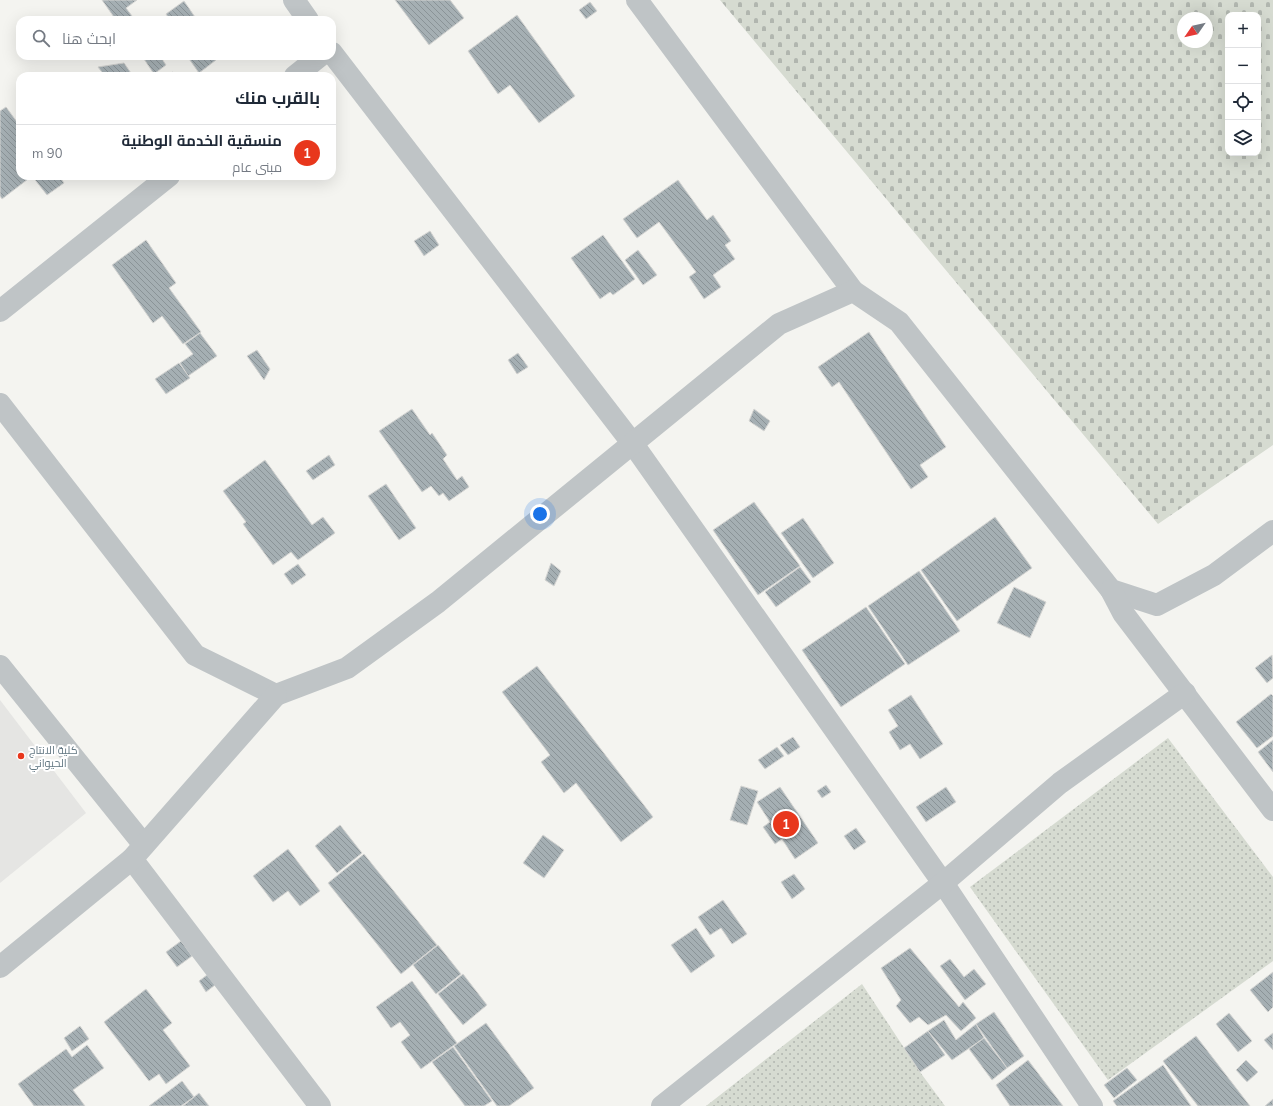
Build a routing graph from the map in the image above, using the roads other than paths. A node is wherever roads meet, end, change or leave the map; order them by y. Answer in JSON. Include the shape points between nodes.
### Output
{"nodes":[{"id":1,"x":294,"y":0,"type":"edge"},
{"id":2,"x":637,"y":0,"type":"edge"},
{"id":3,"x":305,"y":16,"type":"edge"},
{"id":4,"x":336,"y":58,"type":"edge"},
{"id":5,"x":315,"y":60,"type":"edge"},
{"id":6,"x":300,"y":72,"type":"edge"},
{"id":7,"x":164,"y":180,"type":"edge"},
{"id":8,"x":853,"y":291,"type":"junction"},
{"id":9,"x":0,"y":311,"type":"edge"},
{"id":10,"x":0,"y":404,"type":"edge"},
{"id":11,"x":633,"y":444,"type":"junction"},
{"id":12,"x":1273,"y":532,"type":"edge"},
{"id":13,"x":1111,"y":590,"type":"junction"},
{"id":14,"x":0,"y":666,"type":"edge"},
{"id":15,"x":1185,"y":693,"type":"junction"},
{"id":16,"x":276,"y":695,"type":"junction"},
{"id":17,"x":1273,"y":810,"type":"edge"},
{"id":18,"x":138,"y":852,"type":"junction"},
{"id":19,"x":943,"y":884,"type":"junction"},
{"id":20,"x":0,"y":967,"type":"edge"},
{"id":21,"x":320,"y":1106,"type":"edge"},
{"id":22,"x":662,"y":1106,"type":"edge"},
{"id":23,"x":1092,"y":1106,"type":"edge"}],
"edges":[{"from":1,"to":3,"type":"street"},
{"from":2,"to":8,"type":"street"},
{"from":4,"to":11,"type":"street"},
{"from":5,"to":6,"type":"street"},
{"from":7,"to":9,"type":"street"},
{"from":8,"to":11,"type":"street","via":[[779,324]]},
{"from":8,"to":13,"type":"street","via":[[899,322]]},
{"from":10,"to":16,"type":"street","via":[[195,655]]},
{"from":11,"to":16,"type":"street","via":[[438,602],[347,668]]},
{"from":11,"to":19,"type":"street"},
{"from":12,"to":13,"type":"street","via":[[1214,575],[1158,605]]},
{"from":13,"to":15,"type":"street","via":[[1123,613]]},
{"from":14,"to":18,"type":"street"},
{"from":15,"to":17,"type":"street"},
{"from":15,"to":19,"type":"street","via":[[1060,783]]},
{"from":16,"to":18,"type":"street"},
{"from":18,"to":20,"type":"street"},
{"from":18,"to":21,"type":"street"},
{"from":19,"to":22,"type":"street"},
{"from":19,"to":23,"type":"street"}]}
